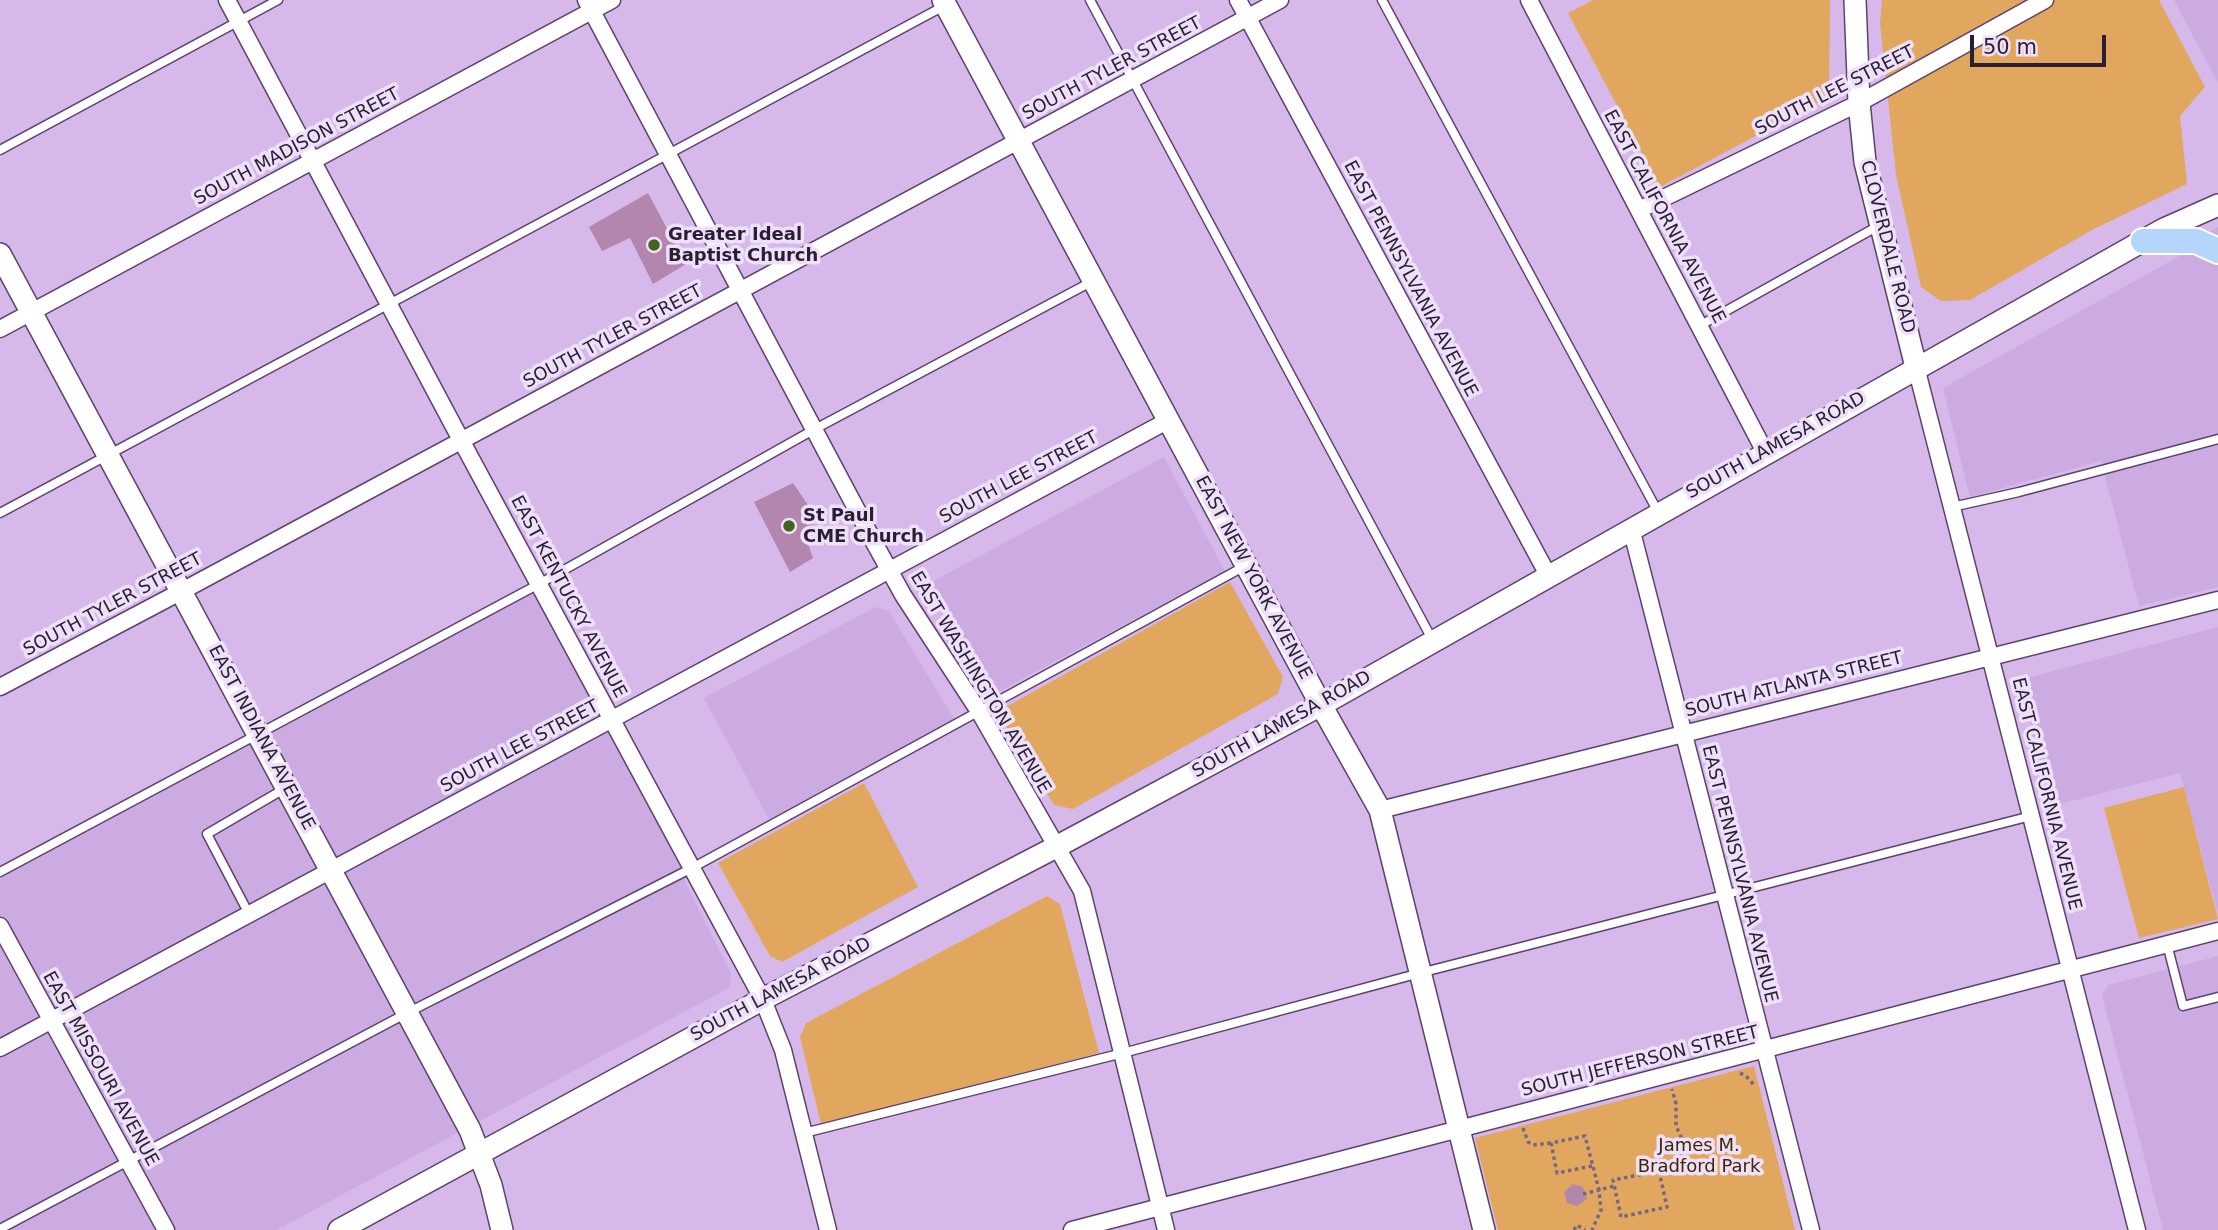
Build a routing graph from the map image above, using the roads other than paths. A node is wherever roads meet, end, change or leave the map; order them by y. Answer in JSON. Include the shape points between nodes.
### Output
{"nodes":[{"id":1,"x":227,"y":0,"type":"edge"},
{"id":2,"x":278,"y":0,"type":"edge"},
{"id":3,"x":612,"y":0,"type":"edge"},
{"id":4,"x":1090,"y":0,"type":"edge"},
{"id":5,"x":1238,"y":0,"type":"edge"},
{"id":6,"x":1280,"y":0,"type":"edge"},
{"id":7,"x":1382,"y":0,"type":"edge"},
{"id":8,"x":1855,"y":0,"type":"edge"},
{"id":9,"x":2045,"y":0,"type":"edge"},
{"id":10,"x":1532,"y":1,"type":"edge"},
{"id":11,"x":945,"y":2,"type":"edge"},
{"id":12,"x":589,"y":6,"type":"edge"},
{"id":13,"x":1247,"y":18,"type":"junction"},
{"id":14,"x":238,"y":21,"type":"junction"},
{"id":15,"x":1132,"y":80,"type":"junction"},
{"id":16,"x":1859,"y":103,"type":"junction"},
{"id":17,"x":1019,"y":141,"type":"junction"},
{"id":18,"x":0,"y":150,"type":"edge"},
{"id":19,"x":669,"y":155,"type":"junction"},
{"id":20,"x":312,"y":161,"type":"junction"},
{"id":21,"x":2218,"y":205,"type":"edge"},
{"id":22,"x":1639,"y":210,"type":"junction"},
{"id":23,"x":1880,"y":225,"type":"junction"},
{"id":24,"x":2143,"y":241,"type":"junction"},
{"id":25,"x":2218,"y":251,"type":"edge"},
{"id":26,"x":0,"y":254,"type":"edge"},
{"id":27,"x":1094,"y":281,"type":"junction"},
{"id":28,"x":740,"y":290,"type":"junction"},
{"id":29,"x":388,"y":304,"type":"junction"},
{"id":30,"x":31,"y":313,"type":"junction"},
{"id":31,"x":1699,"y":326,"type":"junction"},
{"id":32,"x":0,"y":329,"type":"edge"},
{"id":33,"x":1916,"y":367,"type":"junction"},
{"id":34,"x":1168,"y":420,"type":"junction"},
{"id":35,"x":814,"y":429,"type":"junction"},
{"id":36,"x":2218,"y":439,"type":"edge"},
{"id":37,"x":461,"y":440,"type":"junction"},
{"id":38,"x":1765,"y":452,"type":"junction"},
{"id":39,"x":108,"y":455,"type":"junction"},
{"id":40,"x":1952,"y":507,"type":"junction"},
{"id":41,"x":1659,"y":512,"type":"junction"},
{"id":42,"x":0,"y":513,"type":"edge"},
{"id":43,"x":1631,"y":528,"type":"junction"},
{"id":44,"x":1247,"y":566,"type":"junction"},
{"id":45,"x":889,"y":570,"type":"junction"},
{"id":46,"x":1548,"y":575,"type":"junction"},
{"id":47,"x":539,"y":584,"type":"junction"},
{"id":48,"x":182,"y":591,"type":"junction"},
{"id":49,"x":2218,"y":600,"type":"edge"},
{"id":50,"x":1433,"y":641,"type":"junction"},
{"id":51,"x":1991,"y":656,"type":"junction"},
{"id":52,"x":0,"y":687,"type":"edge"},
{"id":53,"x":1321,"y":705,"type":"junction"},
{"id":54,"x":980,"y":713,"type":"junction"},
{"id":55,"x":612,"y":719,"type":"junction"},
{"id":56,"x":1683,"y":732,"type":"junction"},
{"id":57,"x":258,"y":733,"type":"junction"},
{"id":58,"x":287,"y":787,"type":"junction"},
{"id":59,"x":1380,"y":810,"type":"junction"},
{"id":60,"x":2032,"y":816,"type":"junction"},
{"id":61,"x":1056,"y":847,"type":"junction"},
{"id":62,"x":692,"y":868,"type":"junction"},
{"id":63,"x":331,"y":871,"type":"junction"},
{"id":64,"x":0,"y":872,"type":"edge"},
{"id":65,"x":1725,"y":896,"type":"junction"},
{"id":66,"x":250,"y":914,"type":"junction"},
{"id":67,"x":0,"y":926,"type":"edge"},
{"id":68,"x":2218,"y":931,"type":"edge"},
{"id":69,"x":2167,"y":944,"type":"junction"},
{"id":70,"x":2071,"y":969,"type":"junction"},
{"id":71,"x":1420,"y":974,"type":"junction"},
{"id":72,"x":2218,"y":997,"type":"edge"},
{"id":73,"x":763,"y":1000,"type":"junction"},
{"id":74,"x":407,"y":1013,"type":"junction"},
{"id":75,"x":52,"y":1020,"type":"junction"},
{"id":76,"x":0,"y":1048,"type":"edge"},
{"id":77,"x":1765,"y":1050,"type":"junction"},
{"id":78,"x":1123,"y":1053,"type":"junction"},
{"id":79,"x":1458,"y":1129,"type":"junction"},
{"id":80,"x":804,"y":1133,"type":"junction"},
{"id":81,"x":479,"y":1152,"type":"junction"},
{"id":82,"x":128,"y":1161,"type":"junction"},
{"id":83,"x":1160,"y":1207,"type":"junction"},
{"id":84,"x":0,"y":1230,"type":"edge"},
{"id":85,"x":166,"y":1230,"type":"edge"},
{"id":86,"x":338,"y":1230,"type":"edge"},
{"id":87,"x":502,"y":1230,"type":"edge"},
{"id":88,"x":828,"y":1230,"type":"edge"},
{"id":89,"x":1072,"y":1230,"type":"edge"},
{"id":90,"x":1166,"y":1230,"type":"edge"},
{"id":91,"x":1484,"y":1230,"type":"edge"},
{"id":92,"x":1811,"y":1230,"type":"edge"},
{"id":93,"x":2137,"y":1230,"type":"edge"}],
"edges":[{"from":1,"to":14,"type":"street","name":"EAST KENTUCKY AVENUE"},
{"from":2,"to":14,"type":"lane"},
{"from":3,"to":12,"type":"street","name":"SOUTH MADISON STREET"},
{"from":4,"to":15,"type":"lane"},
{"from":5,"to":13,"type":"street","name":"EAST PENNSYLVANIA AVENUE"},
{"from":6,"to":13,"type":"street","name":"SOUTH TYLER STREET"},
{"from":7,"to":41,"type":"lane"},
{"from":8,"to":16,"type":"main road","name":"CLOVERDALE ROAD"},
{"from":9,"to":16,"type":"street","name":"SOUTH LEE STREET"},
{"from":10,"to":22,"type":"street","name":"EAST CALIFORNIA AVENUE"},
{"from":11,"to":17,"type":"main road","name":"EAST NEW YORK AVENUE"},
{"from":11,"to":19,"type":"lane"},
{"from":12,"to":19,"type":"street","name":"EAST WASHINGTON AVENUE"},
{"from":12,"to":20,"type":"street","name":"SOUTH MADISON STREET"},
{"from":13,"to":15,"type":"street","name":"SOUTH TYLER STREET"},
{"from":13,"to":46,"type":"street","name":"EAST PENNSYLVANIA AVENUE"},
{"from":14,"to":18,"type":"lane"},
{"from":14,"to":20,"type":"street","name":"EAST KENTUCKY AVENUE"},
{"from":15,"to":17,"type":"street","name":"SOUTH TYLER STREET"},
{"from":15,"to":50,"type":"lane"},
{"from":16,"to":22,"type":"street","name":"SOUTH LEE STREET"},
{"from":16,"to":23,"type":"main road","name":"CLOVERDALE ROAD","via":[[1865,162]]},
{"from":17,"to":27,"type":"main road","name":"EAST NEW YORK AVENUE"},
{"from":17,"to":28,"type":"street","name":"SOUTH TYLER STREET"},
{"from":19,"to":28,"type":"street","name":"EAST WASHINGTON AVENUE"},
{"from":19,"to":29,"type":"lane"},
{"from":20,"to":29,"type":"street","name":"EAST KENTUCKY AVENUE"},
{"from":20,"to":30,"type":"street","name":"SOUTH MADISON STREET"},
{"from":21,"to":24,"type":"main road","name":"SOUTH LAMESA ROAD"},
{"from":22,"to":31,"type":"street","name":"EAST CALIFORNIA AVENUE"},
{"from":23,"to":31,"type":"lane"},
{"from":23,"to":33,"type":"main road","name":"CLOVERDALE ROAD"},
{"from":24,"to":25,"type":"main road","via":[[2196,241]]},
{"from":24,"to":33,"type":"main road","name":"SOUTH LAMESA ROAD"},
{"from":26,"to":30,"type":"main road","name":"EAST INDIANA AVENUE"},
{"from":27,"to":34,"type":"main road","name":"EAST NEW YORK AVENUE"},
{"from":27,"to":35,"type":"lane"},
{"from":28,"to":35,"type":"street","name":"EAST WASHINGTON AVENUE"},
{"from":28,"to":37,"type":"street","name":"SOUTH TYLER STREET"},
{"from":29,"to":37,"type":"street","name":"EAST KENTUCKY AVENUE"},
{"from":29,"to":39,"type":"lane"},
{"from":30,"to":32,"type":"street","name":"SOUTH MADISON STREET"},
{"from":30,"to":39,"type":"main road","name":"EAST INDIANA AVENUE"},
{"from":31,"to":38,"type":"street","name":"EAST CALIFORNIA AVENUE"},
{"from":33,"to":38,"type":"main road","name":"SOUTH LAMESA ROAD"},
{"from":33,"to":40,"type":"street","name":"EAST CALIFORNIA AVENUE"},
{"from":34,"to":44,"type":"main road","name":"EAST NEW YORK AVENUE"},
{"from":34,"to":45,"type":"street","name":"SOUTH LEE STREET"},
{"from":35,"to":45,"type":"street","name":"EAST WASHINGTON AVENUE"},
{"from":35,"to":47,"type":"lane"},
{"from":36,"to":40,"type":"lane"},
{"from":37,"to":47,"type":"street","name":"EAST KENTUCKY AVENUE"},
{"from":37,"to":48,"type":"street","name":"SOUTH TYLER STREET"},
{"from":38,"to":41,"type":"main road","name":"SOUTH LAMESA ROAD"},
{"from":39,"to":42,"type":"lane"},
{"from":39,"to":48,"type":"main road","name":"EAST INDIANA AVENUE"},
{"from":40,"to":51,"type":"street","name":"EAST CALIFORNIA AVENUE"},
{"from":41,"to":43,"type":"main road","name":"SOUTH LAMESA ROAD"},
{"from":43,"to":46,"type":"main road","name":"SOUTH LAMESA ROAD"},
{"from":43,"to":56,"type":"street","name":"EAST PENNSYLVANIA AVENUE"},
{"from":44,"to":53,"type":"main road","name":"EAST NEW YORK AVENUE"},
{"from":44,"to":54,"type":"lane"},
{"from":45,"to":54,"type":"street","name":"EAST WASHINGTON AVENUE"},
{"from":45,"to":55,"type":"street","name":"SOUTH LEE STREET"},
{"from":46,"to":50,"type":"main road","name":"SOUTH LAMESA ROAD"},
{"from":47,"to":55,"type":"street","name":"EAST KENTUCKY AVENUE"},
{"from":47,"to":57,"type":"lane"},
{"from":48,"to":52,"type":"street","name":"SOUTH TYLER STREET"},
{"from":48,"to":57,"type":"main road","name":"EAST INDIANA AVENUE"},
{"from":49,"to":51,"type":"street","name":"SOUTH ATLANTA STREET"},
{"from":50,"to":53,"type":"main road","name":"SOUTH LAMESA ROAD"},
{"from":51,"to":56,"type":"street","name":"SOUTH ATLANTA STREET"},
{"from":51,"to":60,"type":"street","name":"EAST CALIFORNIA AVENUE"},
{"from":53,"to":59,"type":"main road","name":"EAST NEW YORK AVENUE"},
{"from":53,"to":61,"type":"main road","name":"SOUTH LAMESA ROAD"},
{"from":54,"to":61,"type":"street","name":"EAST WASHINGTON AVENUE"},
{"from":54,"to":62,"type":"lane"},
{"from":55,"to":62,"type":"street","name":"EAST KENTUCKY AVENUE"},
{"from":55,"to":63,"type":"street","name":"SOUTH LEE STREET"},
{"from":56,"to":59,"type":"street","name":"SOUTH ATLANTA STREET"},
{"from":56,"to":65,"type":"street","name":"EAST PENNSYLVANIA AVENUE"},
{"from":57,"to":58,"type":"main road","name":"EAST INDIANA AVENUE"},
{"from":57,"to":64,"type":"lane"},
{"from":58,"to":63,"type":"main road","name":"EAST INDIANA AVENUE"},
{"from":58,"to":66,"type":"lane","via":[[207,834]]},
{"from":59,"to":71,"type":"main road","name":"EAST NEW YORK AVENUE"},
{"from":60,"to":65,"type":"lane"},
{"from":60,"to":70,"type":"street","name":"EAST CALIFORNIA AVENUE"},
{"from":61,"to":73,"type":"main road","name":"SOUTH LAMESA ROAD"},
{"from":61,"to":78,"type":"street","name":"EAST WASHINGTON AVENUE","via":[[1083,891]]},
{"from":62,"to":73,"type":"street","name":"EAST KENTUCKY AVENUE"},
{"from":62,"to":74,"type":"lane"},
{"from":63,"to":66,"type":"street","name":"SOUTH LEE STREET"},
{"from":63,"to":74,"type":"main road","name":"EAST INDIANA AVENUE"},
{"from":65,"to":71,"type":"lane"},
{"from":65,"to":77,"type":"street","name":"EAST PENNSYLVANIA AVENUE"},
{"from":66,"to":75,"type":"street","name":"SOUTH LEE STREET"},
{"from":67,"to":75,"type":"street","name":"EAST MISSOURI AVENUE"},
{"from":68,"to":69,"type":"street","name":"SOUTH JEFFERSON STREET"},
{"from":69,"to":70,"type":"street","name":"SOUTH JEFFERSON STREET"},
{"from":69,"to":72,"type":"lane","via":[[2183,1006]]},
{"from":70,"to":77,"type":"street","name":"SOUTH JEFFERSON STREET"},
{"from":70,"to":93,"type":"street","name":"EAST CALIFORNIA AVENUE"},
{"from":71,"to":78,"type":"lane"},
{"from":71,"to":79,"type":"main road","name":"EAST NEW YORK AVENUE"},
{"from":73,"to":80,"type":"street","name":"EAST KENTUCKY AVENUE","via":[[783,1050]]},
{"from":73,"to":81,"type":"main road","name":"SOUTH LAMESA ROAD"},
{"from":74,"to":81,"type":"main road","name":"EAST INDIANA AVENUE"},
{"from":74,"to":82,"type":"lane"},
{"from":75,"to":76,"type":"street","name":"SOUTH LEE STREET"},
{"from":75,"to":82,"type":"street","name":"EAST MISSOURI AVENUE"},
{"from":77,"to":79,"type":"street","name":"SOUTH JEFFERSON STREET"},
{"from":77,"to":92,"type":"street","name":"EAST PENNSYLVANIA AVENUE"},
{"from":78,"to":80,"type":"lane"},
{"from":78,"to":83,"type":"street","name":"EAST WASHINGTON AVENUE"},
{"from":79,"to":83,"type":"street","name":"SOUTH JEFFERSON STREET"},
{"from":79,"to":91,"type":"main road","name":"EAST NEW YORK AVENUE"},
{"from":80,"to":88,"type":"street","name":"EAST KENTUCKY AVENUE"},
{"from":81,"to":86,"type":"main road","name":"SOUTH LAMESA ROAD"},
{"from":81,"to":87,"type":"main road","name":"EAST INDIANA AVENUE"},
{"from":82,"to":84,"type":"lane"},
{"from":82,"to":85,"type":"street","name":"EAST MISSOURI AVENUE"},
{"from":83,"to":89,"type":"street","name":"SOUTH JEFFERSON STREET"},
{"from":83,"to":90,"type":"street","name":"EAST WASHINGTON AVENUE"}]}
